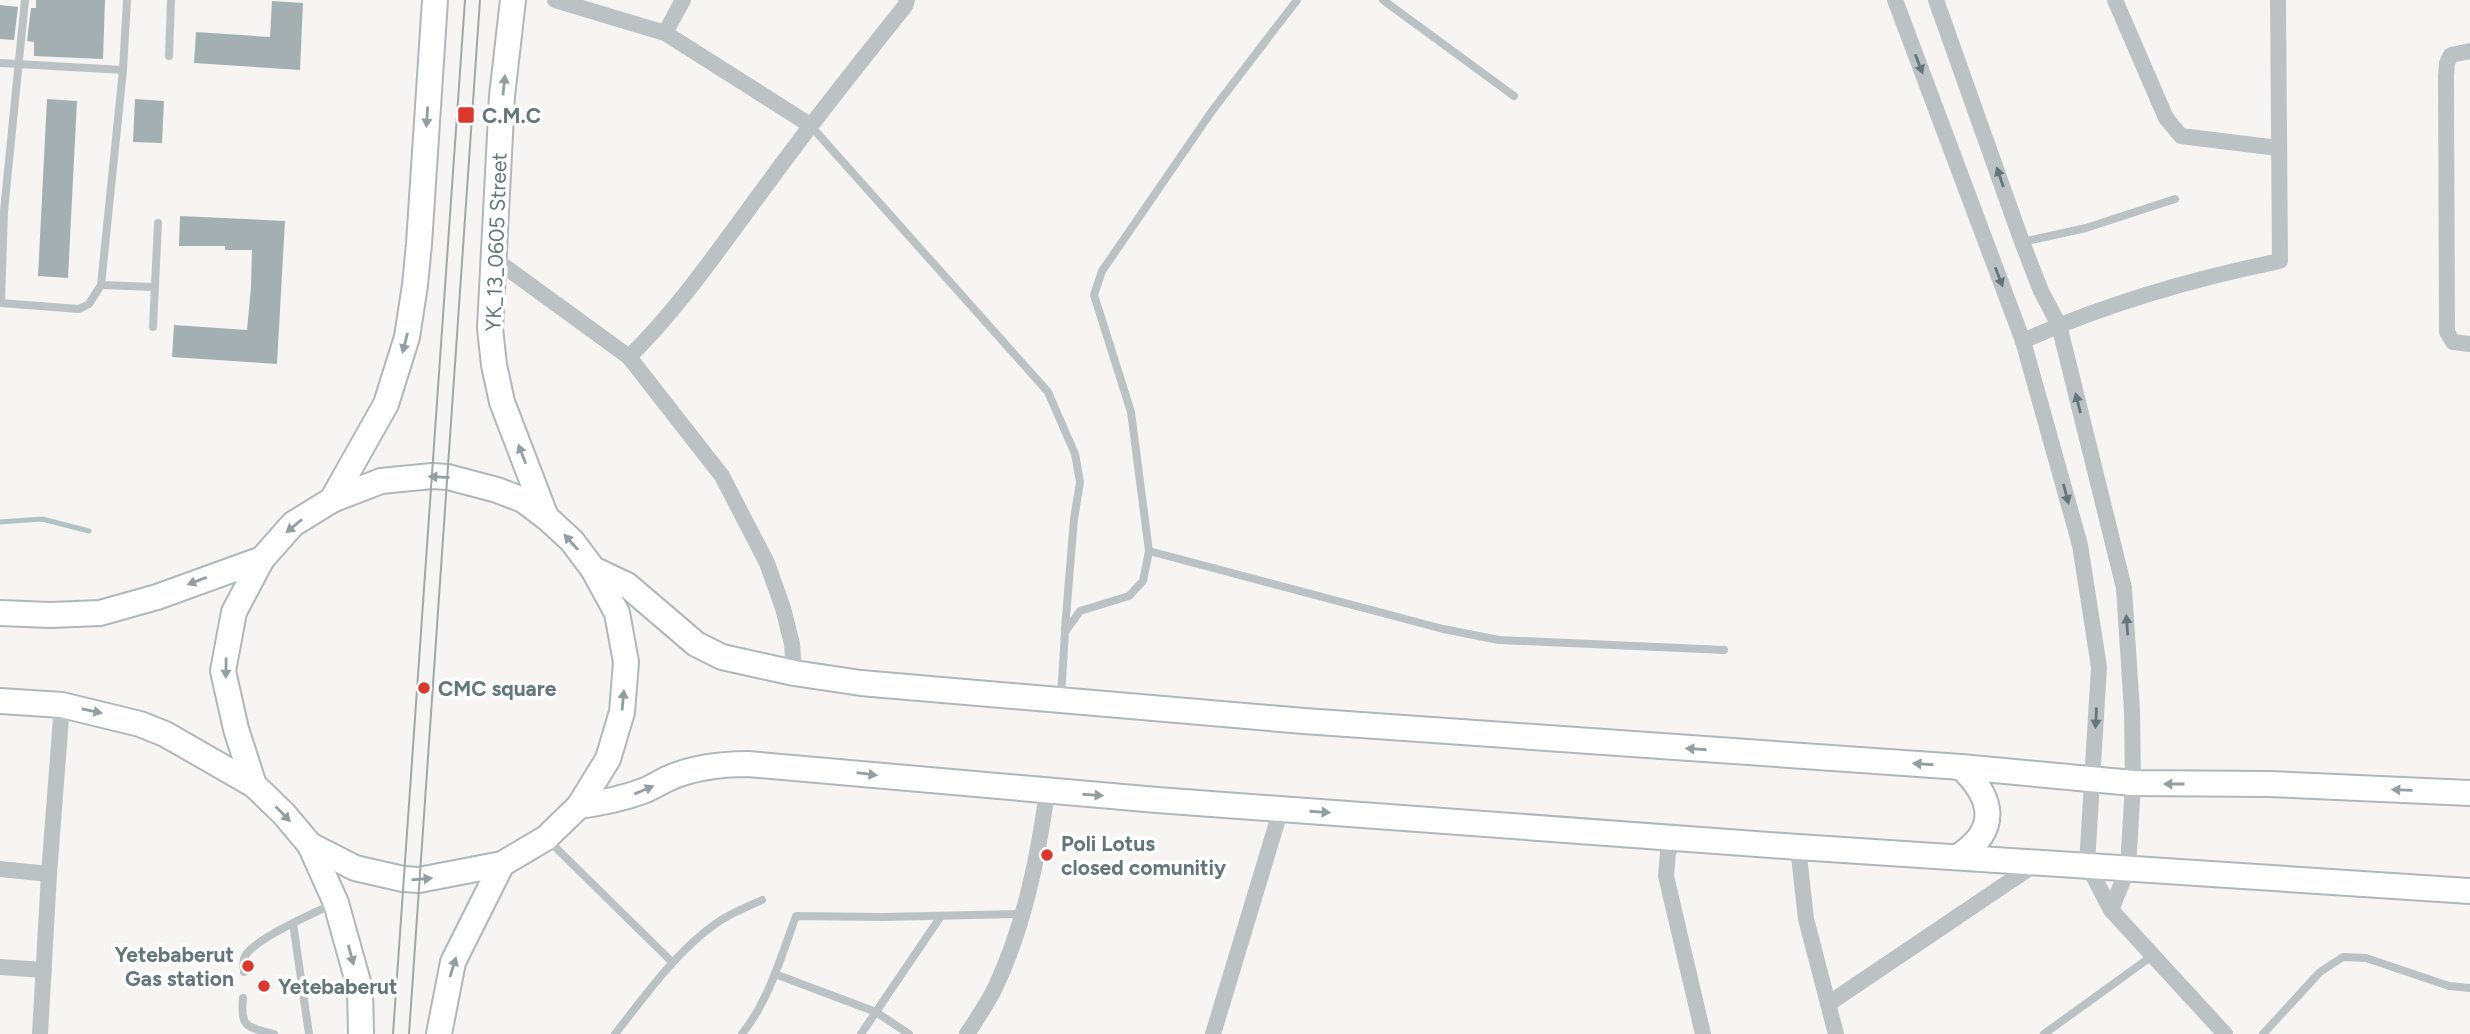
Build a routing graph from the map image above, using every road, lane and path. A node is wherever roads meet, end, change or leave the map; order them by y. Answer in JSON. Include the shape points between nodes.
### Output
{"nodes":[{"id":1,"x":25,"y":0,"type":"edge"},
{"id":2,"x":127,"y":0,"type":"edge"},
{"id":3,"x":172,"y":0,"type":"edge"},
{"id":4,"x":435,"y":0,"type":"edge"},
{"id":5,"x":513,"y":0,"type":"edge"},
{"id":6,"x":555,"y":0,"type":"edge"},
{"id":7,"x":682,"y":0,"type":"edge"},
{"id":8,"x":907,"y":0,"type":"edge"},
{"id":9,"x":1297,"y":0,"type":"edge"},
{"id":10,"x":1383,"y":0,"type":"edge"},
{"id":11,"x":1895,"y":0,"type":"edge"},
{"id":12,"x":1936,"y":0,"type":"edge"},
{"id":13,"x":2115,"y":0,"type":"edge"},
{"id":14,"x":2278,"y":0,"type":"edge"},
{"id":15,"x":665,"y":33,"type":"junction"},
{"id":16,"x":2470,"y":51,"type":"edge"},
{"id":17,"x":169,"y":56,"type":"dead end"},
{"id":18,"x":0,"y":63,"type":"edge"},
{"id":19,"x":18,"y":64,"type":"junction"},
{"id":20,"x":122,"y":69,"type":"junction"},
{"id":21,"x":1514,"y":96,"type":"dead end"},
{"id":22,"x":810,"y":125,"type":"junction"},
{"id":23,"x":2278,"y":148,"type":"junction"},
{"id":24,"x":2175,"y":199,"type":"dead end"},
{"id":25,"x":2,"y":211,"type":"edge"},
{"id":26,"x":158,"y":223,"type":"dead end"},
{"id":27,"x":2022,"y":242,"type":"junction"},
{"id":28,"x":493,"y":258,"type":"junction"},
{"id":29,"x":101,"y":285,"type":"junction"},
{"id":30,"x":154,"y":287,"type":"junction"},
{"id":31,"x":1,"y":303,"type":"edge"},
{"id":32,"x":2059,"y":325,"type":"junction"},
{"id":33,"x":153,"y":327,"type":"dead end"},
{"id":34,"x":2024,"y":341,"type":"junction"},
{"id":35,"x":2470,"y":344,"type":"edge"},
{"id":36,"x":629,"y":358,"type":"junction"},
{"id":37,"x":332,"y":500,"type":"junction"},
{"id":38,"x":547,"y":518,"type":"junction"},
{"id":39,"x":1149,"y":551,"type":"junction"},
{"id":40,"x":262,"y":559,"type":"junction"},
{"id":41,"x":593,"y":569,"type":"junction"},
{"id":42,"x":0,"y":613,"type":"edge"},
{"id":43,"x":1065,"y":632,"type":"junction"},
{"id":44,"x":1724,"y":650,"type":"dead end"},
{"id":45,"x":794,"y":673,"type":"junction"},
{"id":46,"x":1061,"y":699,"type":"junction"},
{"id":47,"x":0,"y":701,"type":"edge"},
{"id":48,"x":62,"y":705,"type":"junction"},
{"id":49,"x":1961,"y":766,"type":"junction"},
{"id":50,"x":2092,"y":780,"type":"junction"},
{"id":51,"x":2133,"y":783,"type":"junction"},
{"id":52,"x":254,"y":785,"type":"junction"},
{"id":53,"x":1047,"y":792,"type":"junction"},
{"id":54,"x":2470,"y":793,"type":"edge"},
{"id":55,"x":579,"y":806,"type":"junction"},
{"id":56,"x":1281,"y":809,"type":"junction"},
{"id":57,"x":546,"y":838,"type":"junction"},
{"id":58,"x":1676,"y":838,"type":"junction"},
{"id":59,"x":310,"y":845,"type":"junction"},
{"id":60,"x":1798,"y":847,"type":"junction"},
{"id":61,"x":1959,"y":856,"type":"junction"},
{"id":62,"x":2037,"y":863,"type":"junction"},
{"id":63,"x":502,"y":864,"type":"junction"},
{"id":64,"x":2087,"y":864,"type":"junction"},
{"id":65,"x":2128,"y":867,"type":"junction"},
{"id":66,"x":0,"y":869,"type":"edge"},
{"id":67,"x":49,"y":874,"type":"junction"},
{"id":68,"x":2470,"y":891,"type":"edge"},
{"id":69,"x":762,"y":900,"type":"dead end"},
{"id":70,"x":336,"y":903,"type":"junction"},
{"id":71,"x":2111,"y":910,"type":"junction"},
{"id":72,"x":1022,"y":914,"type":"junction"},
{"id":73,"x":941,"y":916,"type":"junction"},
{"id":74,"x":293,"y":923,"type":"junction"},
{"id":75,"x":2152,"y":956,"type":"junction"},
{"id":76,"x":672,"y":962,"type":"junction"},
{"id":77,"x":0,"y":967,"type":"edge"},
{"id":78,"x":44,"y":970,"type":"junction"},
{"id":79,"x":244,"y":972,"type":"dead end"},
{"id":80,"x":775,"y":974,"type":"junction"},
{"id":81,"x":2470,"y":988,"type":"edge"},
{"id":82,"x":243,"y":998,"type":"dead end"},
{"id":83,"x":1828,"y":1004,"type":"junction"},
{"id":84,"x":876,"y":1012,"type":"junction"},
{"id":85,"x":40,"y":1034,"type":"edge"},
{"id":86,"x":274,"y":1034,"type":"edge"},
{"id":87,"x":309,"y":1034,"type":"edge"},
{"id":88,"x":361,"y":1034,"type":"edge"},
{"id":89,"x":439,"y":1034,"type":"edge"},
{"id":90,"x":615,"y":1034,"type":"edge"},
{"id":91,"x":742,"y":1034,"type":"edge"},
{"id":92,"x":861,"y":1034,"type":"edge"},
{"id":93,"x":909,"y":1034,"type":"edge"},
{"id":94,"x":967,"y":1034,"type":"edge"},
{"id":95,"x":1213,"y":1034,"type":"edge"},
{"id":96,"x":1703,"y":1034,"type":"edge"},
{"id":97,"x":1836,"y":1034,"type":"edge"},
{"id":98,"x":2044,"y":1034,"type":"edge"},
{"id":99,"x":2225,"y":1034,"type":"edge"},
{"id":100,"x":2263,"y":1034,"type":"edge"}],
"edges":[{"from":1,"to":19,"type":"lane"},
{"from":2,"to":20,"type":"lane"},
{"from":3,"to":17,"type":"lane"},
{"from":4,"to":37,"type":"main road","one_way":true,"via":[[419,244],[407,337],[386,404]]},
{"from":28,"to":5,"type":"main road","name":"YK_13_0605 Street","one_way":true,"via":[[502,96]]},
{"from":6,"to":15,"type":"street"},
{"from":7,"to":15,"type":"street"},
{"from":8,"to":22,"type":"street"},
{"from":9,"to":39,"type":"lane","via":[[1153,194],[1102,271],[1094,295],[1131,412]]},
{"from":10,"to":21,"type":"lane"},
{"from":11,"to":34,"type":"street","one_way":true},
{"from":27,"to":12,"type":"street","one_way":true},
{"from":13,"to":23,"type":"street","via":[[2166,118],[2181,136]]},
{"from":14,"to":23,"type":"street"},
{"from":15,"to":22,"type":"street"},
{"from":16,"to":35,"type":"street","via":[[2451,55],[2446,89],[2447,332],[2453,342]]},
{"from":18,"to":19,"type":"lane"},
{"from":19,"to":20,"type":"lane"},
{"from":19,"to":25,"type":"lane"},
{"from":20,"to":29,"type":"lane"},
{"from":22,"to":36,"type":"street","via":[[682,298]]},
{"from":22,"to":43,"type":"lane","via":[[1048,393],[1075,454],[1080,482]]},
{"from":23,"to":32,"type":"street","via":[[2280,261],[2185,283]]},
{"from":24,"to":27,"type":"lane","via":[[2086,228]]},
{"from":25,"to":31,"type":"lane"},
{"from":26,"to":30,"type":"lane"},
{"from":27,"to":32,"type":"street"},
{"from":28,"to":36,"type":"street"},
{"from":38,"to":28,"type":"main road","name":"YK_13_0605 Street","one_way":true,"via":[[502,402],[494,365],[490,328]]},
{"from":29,"to":30,"type":"lane"},
{"from":29,"to":31,"type":"lane","via":[[89,304],[79,309]]},
{"from":30,"to":33,"type":"lane"},
{"from":32,"to":34,"type":"street"},
{"from":51,"to":32,"type":"street","one_way":true,"via":[[2124,588]]},
{"from":34,"to":50,"type":"street","one_way":true,"via":[[2080,545],[2099,667]]},
{"from":36,"to":45,"type":"street","via":[[722,476],[768,562],[792,644]]},
{"from":38,"to":37,"type":"main road","one_way":true,"via":[[523,500],[447,477],[381,481]]},
{"from":37,"to":40,"type":"main road","one_way":true,"via":[[293,524]]},
{"from":41,"to":38,"type":"main road","one_way":true},
{"from":39,"to":43,"type":"lane","via":[[1143,581],[1129,596],[1080,611]]},
{"from":39,"to":44,"type":"lane","via":[[1499,640]]},
{"from":40,"to":42,"type":"main road","one_way":true,"via":[[100,613]]},
{"from":40,"to":52,"type":"main road","one_way":true,"via":[[234,612],[223,671]]},
{"from":41,"to":45,"type":"main road","via":[[627,585],[696,644],[745,664]]},
{"from":55,"to":41,"type":"main road","one_way":true,"via":[[608,759],[622,712],[626,662],[617,613]]},
{"from":43,"to":46,"type":"lane"},
{"from":45,"to":46,"type":"main road"},
{"from":49,"to":46,"type":"main road","one_way":true,"via":[[1304,721]]},
{"from":47,"to":48,"type":"main road"},
{"from":48,"to":52,"type":"main road","one_way":true,"via":[[165,734]]},
{"from":48,"to":67,"type":"street"},
{"from":49,"to":50,"type":"main road"},
{"from":49,"to":61,"type":"main road","via":[[1978,784],[1987,810],[1982,836]]},
{"from":50,"to":51,"type":"main road"},
{"from":50,"to":64,"type":"street"},
{"from":54,"to":51,"type":"main road","one_way":true},
{"from":51,"to":65,"type":"street"},
{"from":52,"to":59,"type":"main road","one_way":true},
{"from":55,"to":53,"type":"main road","one_way":true,"via":[[611,802],[669,778],[720,764]]},
{"from":53,"to":56,"type":"main road","one_way":true},
{"from":53,"to":72,"type":"street","via":[[1039,851]]},
{"from":55,"to":57,"type":"main road"},
{"from":56,"to":58,"type":"main road","one_way":true},
{"from":56,"to":95,"type":"street"},
{"from":57,"to":63,"type":"main road"},
{"from":57,"to":76,"type":"lane"},
{"from":58,"to":60,"type":"main road"},
{"from":58,"to":96,"type":"street","via":[[1668,852],[1666,876]]},
{"from":59,"to":63,"type":"main road","one_way":true,"via":[[355,868],[403,879]]},
{"from":59,"to":70,"type":"main road"},
{"from":60,"to":61,"type":"main road"},
{"from":60,"to":83,"type":"street","via":[[1806,919]]},
{"from":61,"to":62,"type":"main road"},
{"from":62,"to":64,"type":"main road"},
{"from":62,"to":83,"type":"street"},
{"from":89,"to":63,"type":"main road","one_way":true,"via":[[453,962]]},
{"from":64,"to":65,"type":"main road"},
{"from":64,"to":71,"type":"street"},
{"from":65,"to":68,"type":"main road"},
{"from":65,"to":71,"type":"street"},
{"from":66,"to":67,"type":"street"},
{"from":67,"to":78,"type":"street"},
{"from":69,"to":76,"type":"lane","via":[[719,921]]},
{"from":70,"to":74,"type":"lane"},
{"from":70,"to":88,"type":"main road","one_way":true,"via":[[360,989]]},
{"from":71,"to":75,"type":"street"},
{"from":72,"to":73,"type":"lane"},
{"from":72,"to":94,"type":"street","via":[[998,981]]},
{"from":73,"to":80,"type":"lane","via":[[796,916]]},
{"from":73,"to":84,"type":"lane"},
{"from":74,"to":79,"type":"lane","via":[[246,955]]},
{"from":74,"to":87,"type":"lane"},
{"from":75,"to":98,"type":"lane"},
{"from":75,"to":99,"type":"street"},
{"from":76,"to":90,"type":"lane"},
{"from":77,"to":78,"type":"street"},
{"from":78,"to":85,"type":"street"},
{"from":80,"to":84,"type":"lane"},
{"from":80,"to":91,"type":"lane","via":[[756,1016]]},
{"from":81,"to":100,"type":"lane","via":[[2449,986],[2366,958],[2343,957],[2320,972]]},
{"from":82,"to":86,"type":"lane","via":[[243,1023]]},
{"from":83,"to":97,"type":"street"},
{"from":84,"to":92,"type":"lane"},
{"from":84,"to":93,"type":"lane"}]}
